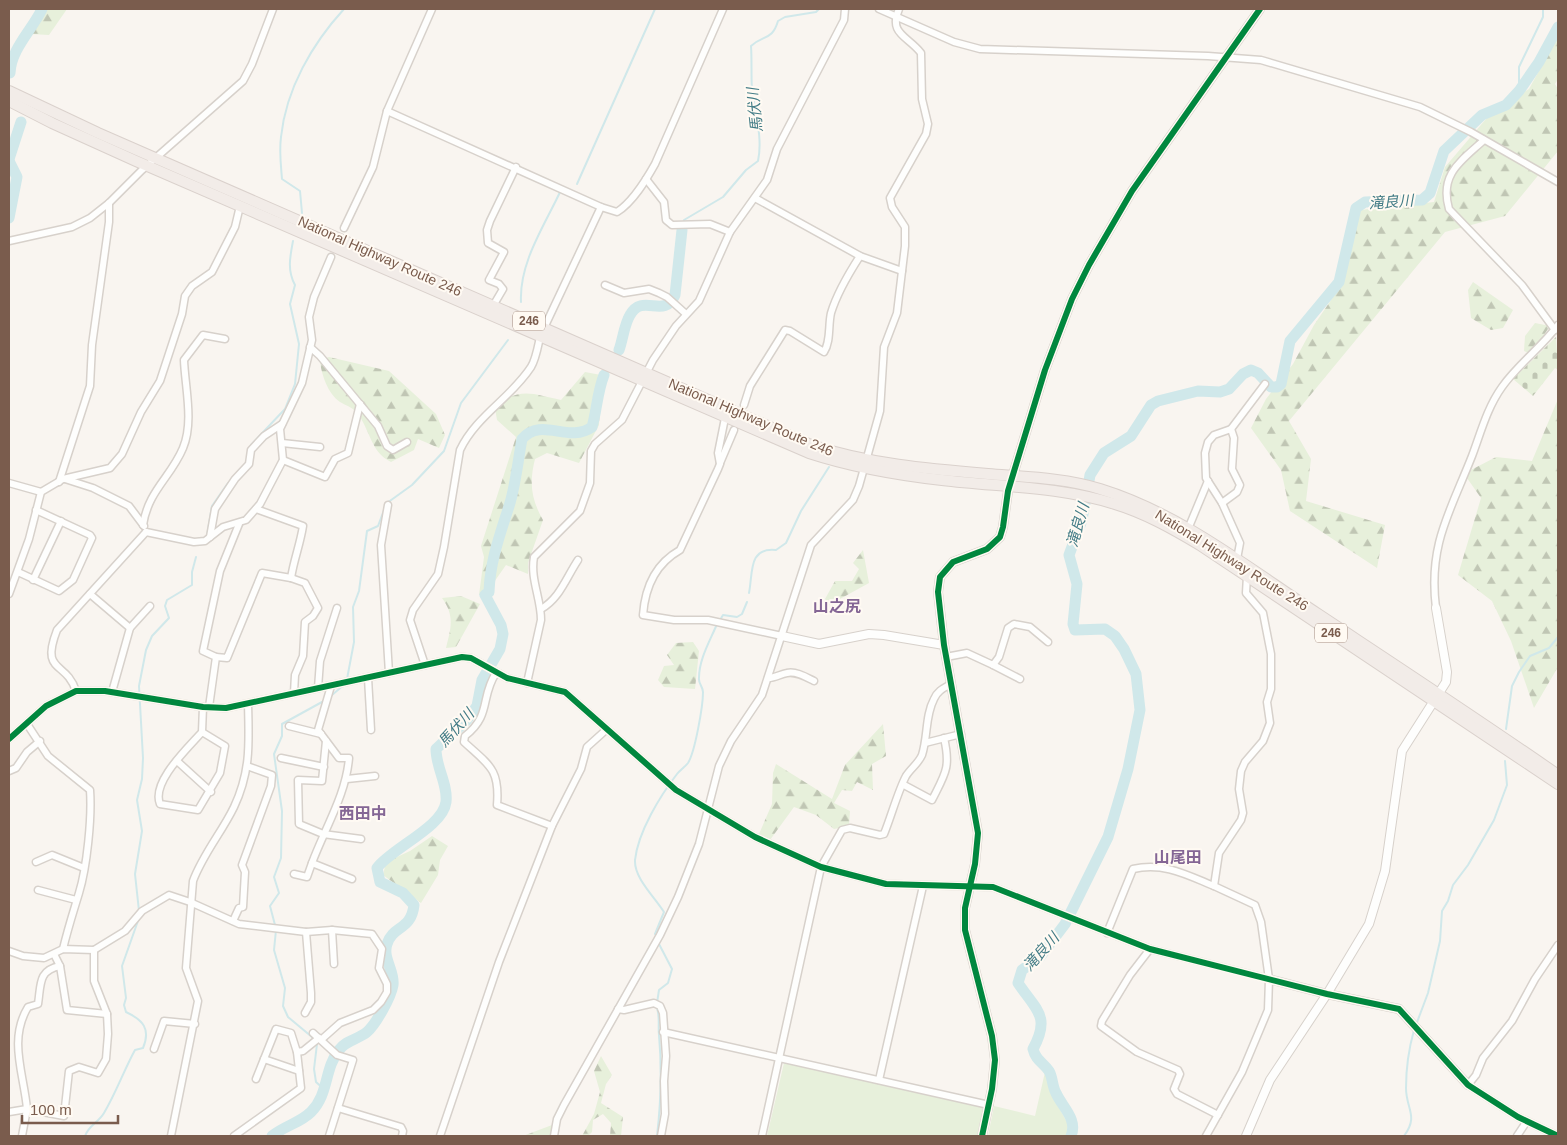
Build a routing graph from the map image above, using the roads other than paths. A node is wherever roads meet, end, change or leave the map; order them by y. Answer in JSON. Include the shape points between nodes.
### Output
{"nodes":[{"id":1,"x":273,"y":9,"type":"edge"},
{"id":2,"x":432,"y":9,"type":"edge"},
{"id":3,"x":723,"y":9,"type":"edge"},
{"id":4,"x":845,"y":9,"type":"edge"},
{"id":5,"x":879,"y":9,"type":"edge"},
{"id":6,"x":899,"y":9,"type":"edge"},
{"id":7,"x":1260,"y":9,"type":"edge"},
{"id":8,"x":896,"y":16,"type":"junction"},
{"id":9,"x":1226,"y":57,"type":"junction"},
{"id":10,"x":9,"y":91,"type":"edge"},
{"id":11,"x":9,"y":101,"type":"edge"},
{"id":12,"x":387,"y":111,"type":"junction"},
{"id":13,"x":1484,"y":140,"type":"junction"},
{"id":14,"x":152,"y":162,"type":"junction"},
{"id":15,"x":516,"y":167,"type":"junction"},
{"id":16,"x":646,"y":179,"type":"junction"},
{"id":17,"x":1558,"y":182,"type":"edge"},
{"id":18,"x":755,"y":198,"type":"junction"},
{"id":19,"x":109,"y":203,"type":"junction"},
{"id":20,"x":240,"y":206,"type":"junction"},
{"id":21,"x":601,"y":207,"type":"junction"},
{"id":22,"x":344,"y":228,"type":"dead end"},
{"id":23,"x":730,"y":232,"type":"junction"},
{"id":24,"x":9,"y":241,"type":"edge"},
{"id":25,"x":860,"y":256,"type":"junction"},
{"id":26,"x":331,"y":257,"type":"dead end"},
{"id":27,"x":902,"y":271,"type":"junction"},
{"id":28,"x":605,"y":285,"type":"dead end"},
{"id":29,"x":493,"y":306,"type":"junction"},
{"id":30,"x":686,"y":314,"type":"junction"},
{"id":31,"x":1556,"y":327,"type":"edge"},
{"id":32,"x":542,"y":332,"type":"junction"},
{"id":33,"x":225,"y":339,"type":"dead end"},
{"id":34,"x":310,"y":348,"type":"junction"},
{"id":35,"x":644,"y":376,"type":"junction"},
{"id":36,"x":1266,"y":384,"type":"dead end"},
{"id":37,"x":360,"y":404,"type":"junction"},
{"id":38,"x":744,"y":405,"type":"dead end"},
{"id":39,"x":725,"y":418,"type":"junction"},
{"id":40,"x":282,"y":424,"type":"junction"},
{"id":41,"x":1231,"y":429,"type":"junction"},
{"id":42,"x":734,"y":430,"type":"dead end"},
{"id":43,"x":407,"y":442,"type":"dead end"},
{"id":44,"x":282,"y":443,"type":"junction"},
{"id":45,"x":320,"y":447,"type":"dead end"},
{"id":46,"x":283,"y":460,"type":"junction"},
{"id":47,"x":720,"y":464,"type":"junction"},
{"id":48,"x":864,"y":464,"type":"junction"},
{"id":49,"x":61,"y":480,"type":"junction"},
{"id":50,"x":1011,"y":481,"type":"junction"},
{"id":51,"x":1208,"y":481,"type":"junction"},
{"id":52,"x":9,"y":483,"type":"edge"},
{"id":53,"x":41,"y":492,"type":"junction"},
{"id":54,"x":1097,"y":493,"type":"junction"},
{"id":55,"x":1222,"y":503,"type":"junction"},
{"id":56,"x":388,"y":505,"type":"dead end"},
{"id":57,"x":256,"y":509,"type":"junction"},
{"id":58,"x":36,"y":510,"type":"junction"},
{"id":59,"x":61,"y":521,"type":"junction"},
{"id":60,"x":239,"y":524,"type":"junction"},
{"id":61,"x":1188,"y":528,"type":"junction"},
{"id":62,"x":144,"y":529,"type":"junction"},
{"id":63,"x":210,"y":537,"type":"junction"},
{"id":64,"x":1237,"y":559,"type":"junction"},
{"id":65,"x":578,"y":560,"type":"dead end"},
{"id":66,"x":18,"y":572,"type":"junction"},
{"id":67,"x":1247,"y":576,"type":"junction"},
{"id":68,"x":290,"y":578,"type":"junction"},
{"id":69,"x":33,"y":580,"type":"junction"},
{"id":70,"x":9,"y":594,"type":"edge"},
{"id":71,"x":90,"y":594,"type":"junction"},
{"id":72,"x":150,"y":606,"type":"dead end"},
{"id":73,"x":337,"y":608,"type":"dead end"},
{"id":74,"x":1436,"y":608,"type":"joint"},
{"id":75,"x":541,"y":609,"type":"junction"},
{"id":76,"x":130,"y":628,"type":"junction"},
{"id":77,"x":782,"y":636,"type":"junction"},
{"id":78,"x":1048,"y":642,"type":"dead end"},
{"id":79,"x":944,"y":645,"type":"junction"},
{"id":80,"x":216,"y":657,"type":"junction"},
{"id":81,"x":946,"y":657,"type":"junction"},
{"id":82,"x":425,"y":665,"type":"junction"},
{"id":83,"x":993,"y":665,"type":"junction"},
{"id":84,"x":494,"y":672,"type":"junction"},
{"id":85,"x":388,"y":673,"type":"junction"},
{"id":86,"x":368,"y":678,"type":"junction"},
{"id":87,"x":768,"y":678,"type":"junction"},
{"id":88,"x":1020,"y":679,"type":"dead end"},
{"id":89,"x":814,"y":681,"type":"dead end"},
{"id":90,"x":527,"y":683,"type":"junction"},
{"id":91,"x":951,"y":684,"type":"junction"},
{"id":92,"x":331,"y":686,"type":"junction"},
{"id":93,"x":318,"y":688,"type":"junction"},
{"id":94,"x":76,"y":691,"type":"junction"},
{"id":95,"x":112,"y":692,"type":"junction"},
{"id":96,"x":294,"y":693,"type":"junction"},
{"id":97,"x":1438,"y":698,"type":"junction"},
{"id":98,"x":248,"y":704,"type":"junction"},
{"id":99,"x":206,"y":707,"type":"junction"},
{"id":100,"x":27,"y":724,"type":"junction"},
{"id":101,"x":289,"y":726,"type":"dead end"},
{"id":102,"x":607,"y":729,"type":"junction"},
{"id":103,"x":371,"y":730,"type":"dead end"},
{"id":104,"x":202,"y":732,"type":"junction"},
{"id":105,"x":321,"y":734,"type":"junction"},
{"id":106,"x":961,"y":734,"type":"junction"},
{"id":107,"x":944,"y":738,"type":"junction"},
{"id":108,"x":9,"y":739,"type":"edge"},
{"id":109,"x":40,"y":741,"type":"junction"},
{"id":110,"x":326,"y":741,"type":"junction"},
{"id":111,"x":925,"y":743,"type":"junction"},
{"id":112,"x":281,"y":758,"type":"dead end"},
{"id":113,"x":178,"y":761,"type":"junction"},
{"id":114,"x":247,"y":766,"type":"junction"},
{"id":115,"x":324,"y":767,"type":"junction"},
{"id":116,"x":9,"y":771,"type":"edge"},
{"id":117,"x":1558,"y":775,"type":"edge"},
{"id":118,"x":374,"y":776,"type":"dead end"},
{"id":119,"x":347,"y":779,"type":"junction"},
{"id":120,"x":1558,"y":784,"type":"edge"},
{"id":121,"x":904,"y":785,"type":"junction"},
{"id":122,"x":211,"y":792,"type":"junction"},
{"id":123,"x":707,"y":810,"type":"junction"},
{"id":124,"x":552,"y":826,"type":"junction"},
{"id":125,"x":323,"y":834,"type":"junction"},
{"id":126,"x":361,"y":840,"type":"dead end"},
{"id":127,"x":36,"y":862,"type":"dead end"},
{"id":128,"x":312,"y":863,"type":"junction"},
{"id":129,"x":821,"y":867,"type":"junction"},
{"id":130,"x":84,"y":868,"type":"junction"},
{"id":131,"x":294,"y":874,"type":"dead end"},
{"id":132,"x":352,"y":878,"type":"dead end"},
{"id":133,"x":924,"y":886,"type":"junction"},
{"id":134,"x":969,"y":886,"type":"junction"},
{"id":135,"x":1214,"y":886,"type":"junction"},
{"id":136,"x":38,"y":890,"type":"dead end"},
{"id":137,"x":76,"y":900,"type":"junction"},
{"id":138,"x":190,"y":902,"type":"junction"},
{"id":139,"x":233,"y":921,"type":"junction"},
{"id":140,"x":332,"y":930,"type":"junction"},
{"id":141,"x":306,"y":932,"type":"junction"},
{"id":142,"x":1107,"y":933,"type":"junction"},
{"id":143,"x":1558,"y":945,"type":"edge"},
{"id":144,"x":63,"y":949,"type":"junction"},
{"id":145,"x":1150,"y":949,"type":"junction"},
{"id":146,"x":94,"y":950,"type":"junction"},
{"id":147,"x":9,"y":951,"type":"edge"},
{"id":148,"x":54,"y":954,"type":"junction"},
{"id":149,"x":334,"y":964,"type":"dead end"},
{"id":150,"x":60,"y":966,"type":"junction"},
{"id":151,"x":1269,"y":978,"type":"junction"},
{"id":152,"x":1328,"y":994,"type":"junction"},
{"id":153,"x":618,"y":1009,"type":"junction"},
{"id":154,"x":305,"y":1013,"type":"dead end"},
{"id":155,"x":107,"y":1014,"type":"junction"},
{"id":156,"x":195,"y":1024,"type":"junction"},
{"id":157,"x":663,"y":1032,"type":"junction"},
{"id":158,"x":316,"y":1038,"type":"junction"},
{"id":159,"x":154,"y":1049,"type":"dead end"},
{"id":160,"x":297,"y":1052,"type":"junction"},
{"id":161,"x":778,"y":1058,"type":"junction"},
{"id":162,"x":264,"y":1059,"type":"junction"},
{"id":163,"x":299,"y":1072,"type":"junction"},
{"id":164,"x":256,"y":1079,"type":"dead end"},
{"id":165,"x":879,"y":1080,"type":"junction"},
{"id":166,"x":1468,"y":1085,"type":"junction"},
{"id":167,"x":989,"y":1105,"type":"junction"},
{"id":168,"x":338,"y":1108,"type":"junction"},
{"id":169,"x":27,"y":1110,"type":"junction"},
{"id":170,"x":9,"y":1112,"type":"edge"},
{"id":171,"x":1218,"y":1115,"type":"junction"},
{"id":172,"x":1527,"y":1121,"type":"junction"},
{"id":173,"x":22,"y":1136,"type":"edge"},
{"id":174,"x":171,"y":1136,"type":"edge"},
{"id":175,"x":234,"y":1136,"type":"edge"},
{"id":176,"x":328,"y":1136,"type":"edge"},
{"id":177,"x":402,"y":1136,"type":"edge"},
{"id":178,"x":440,"y":1136,"type":"edge"},
{"id":179,"x":554,"y":1136,"type":"edge"},
{"id":180,"x":661,"y":1136,"type":"edge"},
{"id":181,"x":762,"y":1136,"type":"edge"},
{"id":182,"x":982,"y":1136,"type":"edge"},
{"id":183,"x":1206,"y":1136,"type":"edge"},
{"id":184,"x":1246,"y":1136,"type":"edge"},
{"id":185,"x":1517,"y":1136,"type":"edge"},
{"id":186,"x":1558,"y":1136,"type":"edge"}],
"edges":[{"from":1,"to":14,"type":"street","via":[[242,81]]},
{"from":2,"to":12,"type":"street"},
{"from":3,"to":16,"type":"street"},
{"from":4,"to":18,"type":"street","via":[[844,20],[777,149],[767,180]]},
{"from":5,"to":8,"type":"street"},
{"from":6,"to":8,"type":"street"},
{"from":7,"to":9,"type":"street"},
{"from":8,"to":9,"type":"street","via":[[954,42],[980,49]]},
{"from":8,"to":27,"type":"street","via":[[896,29],[921,53],[922,99],[928,124],[926,134],[890,198],[905,227]]},
{"from":9,"to":13,"type":"street","via":[[1260,60],[1420,107]]},
{"from":9,"to":50,"type":"street","via":[[1132,191],[1089,265],[1048,361]]},
{"from":10,"to":14,"type":"highway","name":"National Highway Route 246","number":"246"},
{"from":11,"to":14,"type":"highway","name":"National Highway Route 246","number":"246","via":[[52,123]]},
{"from":12,"to":15,"type":"street"},
{"from":12,"to":22,"type":"street","via":[[373,167]]},
{"from":13,"to":17,"type":"street"},
{"from":13,"to":31,"type":"street","via":[[1452,170],[1446,200],[1449,209],[1522,285]]},
{"from":14,"to":19,"type":"street"},
{"from":14,"to":20,"type":"highway","name":"National Highway Route 246","number":"246"},
{"from":14,"to":29,"type":"highway","name":"National Highway Route 246","number":"246"},
{"from":15,"to":21,"type":"street"},
{"from":15,"to":29,"type":"street","via":[[487,230],[488,243],[504,252],[489,280],[503,289]]},
{"from":16,"to":21,"type":"street","via":[[617,212]]},
{"from":16,"to":23,"type":"street","via":[[664,202],[666,220],[672,225],[710,224]]},
{"from":18,"to":23,"type":"street"},
{"from":18,"to":25,"type":"street"},
{"from":19,"to":24,"type":"street","via":[[72,227]]},
{"from":19,"to":49,"type":"street","via":[[90,386]]},
{"from":20,"to":32,"type":"highway","name":"National Highway Route 246","number":"246"},
{"from":20,"to":49,"type":"street","via":[[235,227],[212,272],[192,286],[185,296],[160,381],[141,412],[122,454],[110,468]]},
{"from":21,"to":32,"type":"street"},
{"from":23,"to":30,"type":"street","via":[[699,301]]},
{"from":25,"to":27,"type":"street"},
{"from":25,"to":38,"type":"street","via":[[848,273],[831,313],[824,352],[785,330],[750,386]]},
{"from":26,"to":34,"type":"street","via":[[314,297],[310,316]]},
{"from":27,"to":48,"type":"street","via":[[895,322],[884,348],[880,411]]},
{"from":28,"to":30,"type":"street","via":[[624,293],[649,289],[667,297]]},
{"from":29,"to":32,"type":"highway","name":"National Highway Route 246","number":"246"},
{"from":30,"to":35,"type":"street"},
{"from":31,"to":74,"type":"street","via":[[1503,386],[1490,406],[1442,523],[1433,585]]},
{"from":32,"to":35,"type":"highway","name":"National Highway Route 246","number":"246"},
{"from":32,"to":82,"type":"street","via":[[532,366],[488,411],[460,450],[438,574],[410,620]]},
{"from":33,"to":62,"type":"street","via":[[203,336],[184,360],[188,423],[184,446],[156,488],[145,514]]},
{"from":34,"to":37,"type":"street"},
{"from":34,"to":40,"type":"street","via":[[302,383]]},
{"from":35,"to":39,"type":"highway","name":"National Highway Route 246","number":"246"},
{"from":35,"to":48,"type":"highway","name":"National Highway Route 246","number":"246"},
{"from":35,"to":75,"type":"street","via":[[622,420],[598,439],[591,451],[590,483],[580,511],[534,557],[533,576]]},
{"from":36,"to":41,"type":"street"},
{"from":37,"to":43,"type":"street","via":[[378,426],[387,446],[393,450]]},
{"from":37,"to":46,"type":"street","via":[[348,453],[335,459],[325,477]]},
{"from":39,"to":47,"type":"street","via":[[718,453]]},
{"from":39,"to":48,"type":"highway","name":"National Highway Route 246","number":"246","via":[[809,453]]},
{"from":40,"to":44,"type":"street"},
{"from":40,"to":63,"type":"street","via":[[251,450],[250,464],[215,509]]},
{"from":41,"to":51,"type":"street","via":[[1214,435],[1208,442],[1205,453]]},
{"from":41,"to":55,"type":"street","via":[[1234,438],[1232,469],[1240,485],[1238,492]]},
{"from":42,"to":47,"type":"street"},
{"from":44,"to":45,"type":"street"},
{"from":44,"to":46,"type":"street"},
{"from":46,"to":57,"type":"street"},
{"from":47,"to":77,"type":"street","via":[[680,550],[652,578],[644,594],[643,615],[674,620],[708,620]]},
{"from":48,"to":50,"type":"highway","name":"National Highway Route 246","number":"246","via":[[916,467]]},
{"from":48,"to":77,"type":"street","via":[[853,500],[811,545]]},
{"from":49,"to":53,"type":"street"},
{"from":49,"to":62,"type":"street","via":[[93,488],[129,506]]},
{"from":50,"to":54,"type":"highway","name":"National Highway Route 246","number":"246"},
{"from":50,"to":79,"type":"street","via":[[1000,537],[987,548],[953,562],[940,578],[938,592]]},
{"from":51,"to":55,"type":"street"},
{"from":51,"to":61,"type":"street"},
{"from":52,"to":53,"type":"street"},
{"from":53,"to":58,"type":"street"},
{"from":54,"to":61,"type":"highway","name":"National Highway Route 246","number":"246","via":[[1137,502]]},
{"from":54,"to":67,"type":"highway","name":"National Highway Route 246","number":"246","via":[[1166,525]]},
{"from":55,"to":64,"type":"street","via":[[1240,543]]},
{"from":56,"to":85,"type":"street","via":[[380,545]]},
{"from":57,"to":60,"type":"street"},
{"from":57,"to":68,"type":"street","via":[[302,526]]},
{"from":58,"to":59,"type":"street"},
{"from":58,"to":66,"type":"street"},
{"from":59,"to":69,"type":"street"},
{"from":59,"to":69,"type":"street","via":[[92,538],[73,580],[59,590]]},
{"from":60,"to":63,"type":"street","via":[[223,527]]},
{"from":60,"to":80,"type":"street","via":[[220,572],[203,651]]},
{"from":61,"to":64,"type":"highway","name":"National Highway Route 246","number":"246"},
{"from":62,"to":63,"type":"street","via":[[197,542]]},
{"from":62,"to":71,"type":"street"},
{"from":64,"to":97,"type":"highway","name":"National Highway Route 246","number":"246"},
{"from":65,"to":75,"type":"street","via":[[560,594]]},
{"from":66,"to":69,"type":"street"},
{"from":66,"to":70,"type":"street"},
{"from":67,"to":97,"type":"highway","name":"National Highway Route 246","number":"246"},
{"from":67,"to":135,"type":"street","via":[[1246,593],[1263,614],[1271,654],[1272,680],[1267,702],[1270,723],[1263,741],[1245,762],[1241,772],[1239,789],[1243,812],[1219,853]]},
{"from":68,"to":80,"type":"street","via":[[262,573],[227,658]]},
{"from":68,"to":96,"type":"street","via":[[305,583],[318,608],[305,622],[303,656],[295,675]]},
{"from":71,"to":76,"type":"street"},
{"from":71,"to":94,"type":"street","via":[[64,620],[51,644],[54,664],[73,680]]},
{"from":72,"to":76,"type":"street"},
{"from":73,"to":93,"type":"street","via":[[320,661]]},
{"from":74,"to":97,"type":"street","via":[[1447,672]]},
{"from":75,"to":90,"type":"street","via":[[540,630]]},
{"from":76,"to":95,"type":"street"},
{"from":77,"to":79,"type":"street","via":[[819,644],[869,634]]},
{"from":77,"to":87,"type":"street"},
{"from":78,"to":83,"type":"street","via":[[1030,627],[1014,624],[1008,628],[999,657]]},
{"from":79,"to":81,"type":"street"},
{"from":80,"to":99,"type":"street"},
{"from":81,"to":83,"type":"street","via":[[968,653]]},
{"from":81,"to":91,"type":"street"},
{"from":82,"to":84,"type":"street","via":[[462,657],[471,658]]},
{"from":82,"to":85,"type":"street"},
{"from":83,"to":88,"type":"street"},
{"from":84,"to":90,"type":"street"},
{"from":84,"to":124,"type":"street","via":[[484,715],[477,727],[465,736],[464,742],[493,768],[499,786],[497,805]]},
{"from":85,"to":86,"type":"street"},
{"from":86,"to":92,"type":"street"},
{"from":86,"to":103,"type":"street"},
{"from":87,"to":89,"type":"street","via":[[797,673]]},
{"from":87,"to":123,"type":"street","via":[[756,706],[725,751]]},
{"from":90,"to":102,"type":"street","via":[[565,692]]},
{"from":91,"to":106,"type":"street"},
{"from":91,"to":111,"type":"street","via":[[934,698],[928,714]]},
{"from":92,"to":93,"type":"street"},
{"from":92,"to":105,"type":"street","via":[[318,730]]},
{"from":93,"to":96,"type":"street"},
{"from":94,"to":95,"type":"street"},
{"from":94,"to":100,"type":"street","via":[[56,699]]},
{"from":95,"to":99,"type":"street"},
{"from":96,"to":98,"type":"street"},
{"from":97,"to":117,"type":"highway","name":"National Highway Route 246","number":"246"},
{"from":97,"to":120,"type":"highway","name":"National Highway Route 246","number":"246"},
{"from":97,"to":152,"type":"street","via":[[1402,751],[1381,890],[1364,933]]},
{"from":98,"to":99,"type":"street"},
{"from":98,"to":114,"type":"street","via":[[250,754]]},
{"from":99,"to":104,"type":"street"},
{"from":100,"to":108,"type":"street"},
{"from":100,"to":109,"type":"street"},
{"from":101,"to":105,"type":"street"},
{"from":102,"to":123,"type":"street","via":[[664,781]]},
{"from":102,"to":124,"type":"street","via":[[587,747],[581,770]]},
{"from":104,"to":113,"type":"street"},
{"from":104,"to":122,"type":"street","via":[[225,746],[220,773]]},
{"from":105,"to":110,"type":"street"},
{"from":106,"to":107,"type":"street"},
{"from":106,"to":134,"type":"street","via":[[978,833]]},
{"from":107,"to":111,"type":"street"},
{"from":107,"to":121,"type":"street","via":[[948,757],[946,772],[932,800]]},
{"from":109,"to":116,"type":"street","via":[[16,768]]},
{"from":109,"to":130,"type":"street","via":[[48,756],[90,790]]},
{"from":110,"to":115,"type":"street"},
{"from":110,"to":119,"type":"street","via":[[339,758],[349,758]]},
{"from":111,"to":121,"type":"street","via":[[916,767]]},
{"from":112,"to":115,"type":"street"},
{"from":113,"to":122,"type":"street"},
{"from":113,"to":122,"type":"street","via":[[163,779],[157,793],[160,804],[198,810]]},
{"from":114,"to":138,"type":"street","via":[[235,806],[198,869]]},
{"from":114,"to":139,"type":"street","via":[[272,775],[271,786],[242,865],[245,872],[243,907],[239,908]]},
{"from":115,"to":125,"type":"street","via":[[322,781],[298,780],[299,824]]},
{"from":118,"to":119,"type":"street"},
{"from":119,"to":125,"type":"street"},
{"from":121,"to":129,"type":"street","via":[[884,834],[850,828],[842,830]]},
{"from":123,"to":129,"type":"street","via":[[777,848]]},
{"from":123,"to":153,"type":"street","via":[[699,844],[678,898]]},
{"from":124,"to":178,"type":"street","via":[[499,962]]},
{"from":125,"to":126,"type":"street"},
{"from":125,"to":128,"type":"street"},
{"from":127,"to":130,"type":"street","via":[[52,855]]},
{"from":128,"to":131,"type":"street","via":[[306,877]]},
{"from":128,"to":132,"type":"street"},
{"from":129,"to":133,"type":"street","via":[[886,884]]},
{"from":129,"to":161,"type":"street"},
{"from":130,"to":137,"type":"street"},
{"from":133,"to":134,"type":"street"},
{"from":133,"to":165,"type":"street"},
{"from":134,"to":142,"type":"street","via":[[1005,891]]},
{"from":134,"to":167,"type":"street","via":[[965,930],[995,1060]]},
{"from":135,"to":142,"type":"street","via":[[1171,868],[1134,869]]},
{"from":135,"to":151,"type":"street","via":[[1255,905],[1261,922]]},
{"from":136,"to":137,"type":"street"},
{"from":137,"to":144,"type":"street"},
{"from":138,"to":139,"type":"street"},
{"from":138,"to":146,"type":"street","via":[[169,895],[140,913],[125,931]]},
{"from":138,"to":156,"type":"street","via":[[186,968],[198,1001]]},
{"from":139,"to":141,"type":"street"},
{"from":140,"to":141,"type":"street"},
{"from":140,"to":149,"type":"street"},
{"from":140,"to":158,"type":"street","via":[[372,934],[382,949],[379,968],[387,984],[387,992],[373,1010],[340,1023]]},
{"from":141,"to":154,"type":"street","via":[[312,993]]},
{"from":142,"to":145,"type":"street"},
{"from":143,"to":166,"type":"street"},
{"from":144,"to":146,"type":"street"},
{"from":144,"to":148,"type":"street"},
{"from":145,"to":151,"type":"street"},
{"from":145,"to":171,"type":"street","via":[[1130,975],[1101,1026],[1137,1052],[1178,1070],[1180,1074],[1174,1089],[1177,1094]]},
{"from":146,"to":155,"type":"street","via":[[94,981]]},
{"from":147,"to":148,"type":"street","via":[[44,958]]},
{"from":148,"to":150,"type":"street"},
{"from":150,"to":155,"type":"street","via":[[67,1010]]},
{"from":150,"to":169,"type":"street","via":[[44,972],[38,1004],[28,1007],[20,1024],[17,1048]]},
{"from":151,"to":152,"type":"street"},
{"from":151,"to":171,"type":"street","via":[[1268,1010],[1250,1054]]},
{"from":152,"to":166,"type":"street","via":[[1399,1009]]},
{"from":152,"to":184,"type":"street","via":[[1270,1080]]},
{"from":153,"to":157,"type":"street","via":[[657,1004],[664,1013]]},
{"from":153,"to":179,"type":"street","via":[[564,1105]]},
{"from":155,"to":169,"type":"street","via":[[106,1059],[98,1073],[79,1067],[72,1067],[69,1071],[64,1116]]},
{"from":156,"to":159,"type":"street","via":[[164,1021]]},
{"from":156,"to":174,"type":"street"},
{"from":157,"to":161,"type":"street"},
{"from":157,"to":180,"type":"street","via":[[665,1114]]},
{"from":158,"to":160,"type":"street"},
{"from":158,"to":168,"type":"street","via":[[337,1055],[353,1060]]},
{"from":160,"to":162,"type":"street","via":[[291,1033],[276,1029]]},
{"from":160,"to":163,"type":"street"},
{"from":161,"to":165,"type":"street"},
{"from":161,"to":181,"type":"street"},
{"from":162,"to":163,"type":"street"},
{"from":162,"to":164,"type":"street"},
{"from":163,"to":175,"type":"street","via":[[301,1088]]},
{"from":165,"to":167,"type":"street"},
{"from":166,"to":172,"type":"street"},
{"from":167,"to":182,"type":"street"},
{"from":168,"to":176,"type":"street"},
{"from":168,"to":177,"type":"street","via":[[401,1127],[404,1131]]},
{"from":169,"to":170,"type":"street"},
{"from":169,"to":173,"type":"street"},
{"from":171,"to":183,"type":"street"},
{"from":172,"to":185,"type":"street"},
{"from":172,"to":186,"type":"street"}]}
